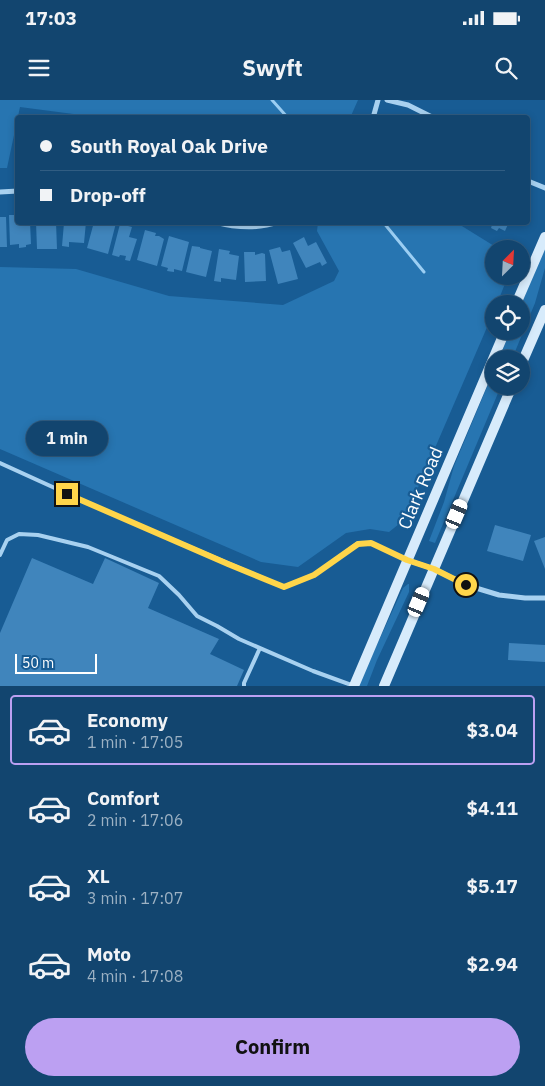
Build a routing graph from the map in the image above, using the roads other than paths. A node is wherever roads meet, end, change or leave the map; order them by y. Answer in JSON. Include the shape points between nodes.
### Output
{"nodes":[{"id":1,"x":378,"y":100,"type":"edge"},
{"id":2,"x":387,"y":100,"type":"edge"},
{"id":3,"x":373,"y":115,"type":"edge"},
{"id":4,"x":428,"y":115,"type":"edge"},
{"id":5,"x":530,"y":182,"type":"edge"},
{"id":6,"x":545,"y":188,"type":"edge"},
{"id":7,"x":15,"y":191,"type":"edge"},
{"id":8,"x":0,"y":192,"type":"edge"},
{"id":9,"x":226,"y":225,"type":"edge"},
{"id":10,"x":270,"y":225,"type":"edge"},
{"id":11,"x":545,"y":237,"type":"edge"},
{"id":12,"x":520,"y":295,"type":"edge"},
{"id":13,"x":545,"y":310,"type":"edge"},
{"id":14,"x":501,"y":340,"type":"edge"},
{"id":15,"x":528,"y":350,"type":"edge"},
{"id":16,"x":508,"y":395,"type":"edge"},
{"id":17,"x":0,"y":463,"type":"edge"},
{"id":18,"x":0,"y":555,"type":"edge"},
{"id":19,"x":407,"y":560,"type":"junction"},
{"id":20,"x":434,"y":569,"type":"junction"},
{"id":21,"x":545,"y":598,"type":"edge"},
{"id":22,"x":260,"y":648,"type":"junction"},
{"id":23,"x":244,"y":686,"type":"edge"},
{"id":24,"x":354,"y":686,"type":"edge"},
{"id":25,"x":384,"y":686,"type":"edge"}],
"edges":[{"from":1,"to":3,"type":"street"},
{"from":2,"to":4,"type":"street","via":[[408,105]]},
{"from":5,"to":6,"type":"street"},
{"from":7,"to":8,"type":"street"},
{"from":9,"to":10,"type":"street","via":[[249,228]]},
{"from":11,"to":12,"type":"main road"},
{"from":13,"to":15,"type":"main road"},
{"from":14,"to":19,"type":"main road","name":"Clark Road"},
{"from":16,"to":20,"type":"main road"},
{"from":17,"to":19,"type":"lane","via":[[284,587],[314,575],[358,544],[371,543]]},
{"from":18,"to":22,"type":"lane","via":[[8,540],[19,534],[38,535],[88,547],[159,576],[196,616]]},
{"from":19,"to":20,"type":"street"},
{"from":19,"to":24,"type":"main road","name":"Clark Road"},
{"from":20,"to":21,"type":"street","via":[[466,585],[499,595]]},
{"from":20,"to":25,"type":"main road"},
{"from":22,"to":23,"type":"lane"},
{"from":22,"to":24,"type":"lane"}]}
